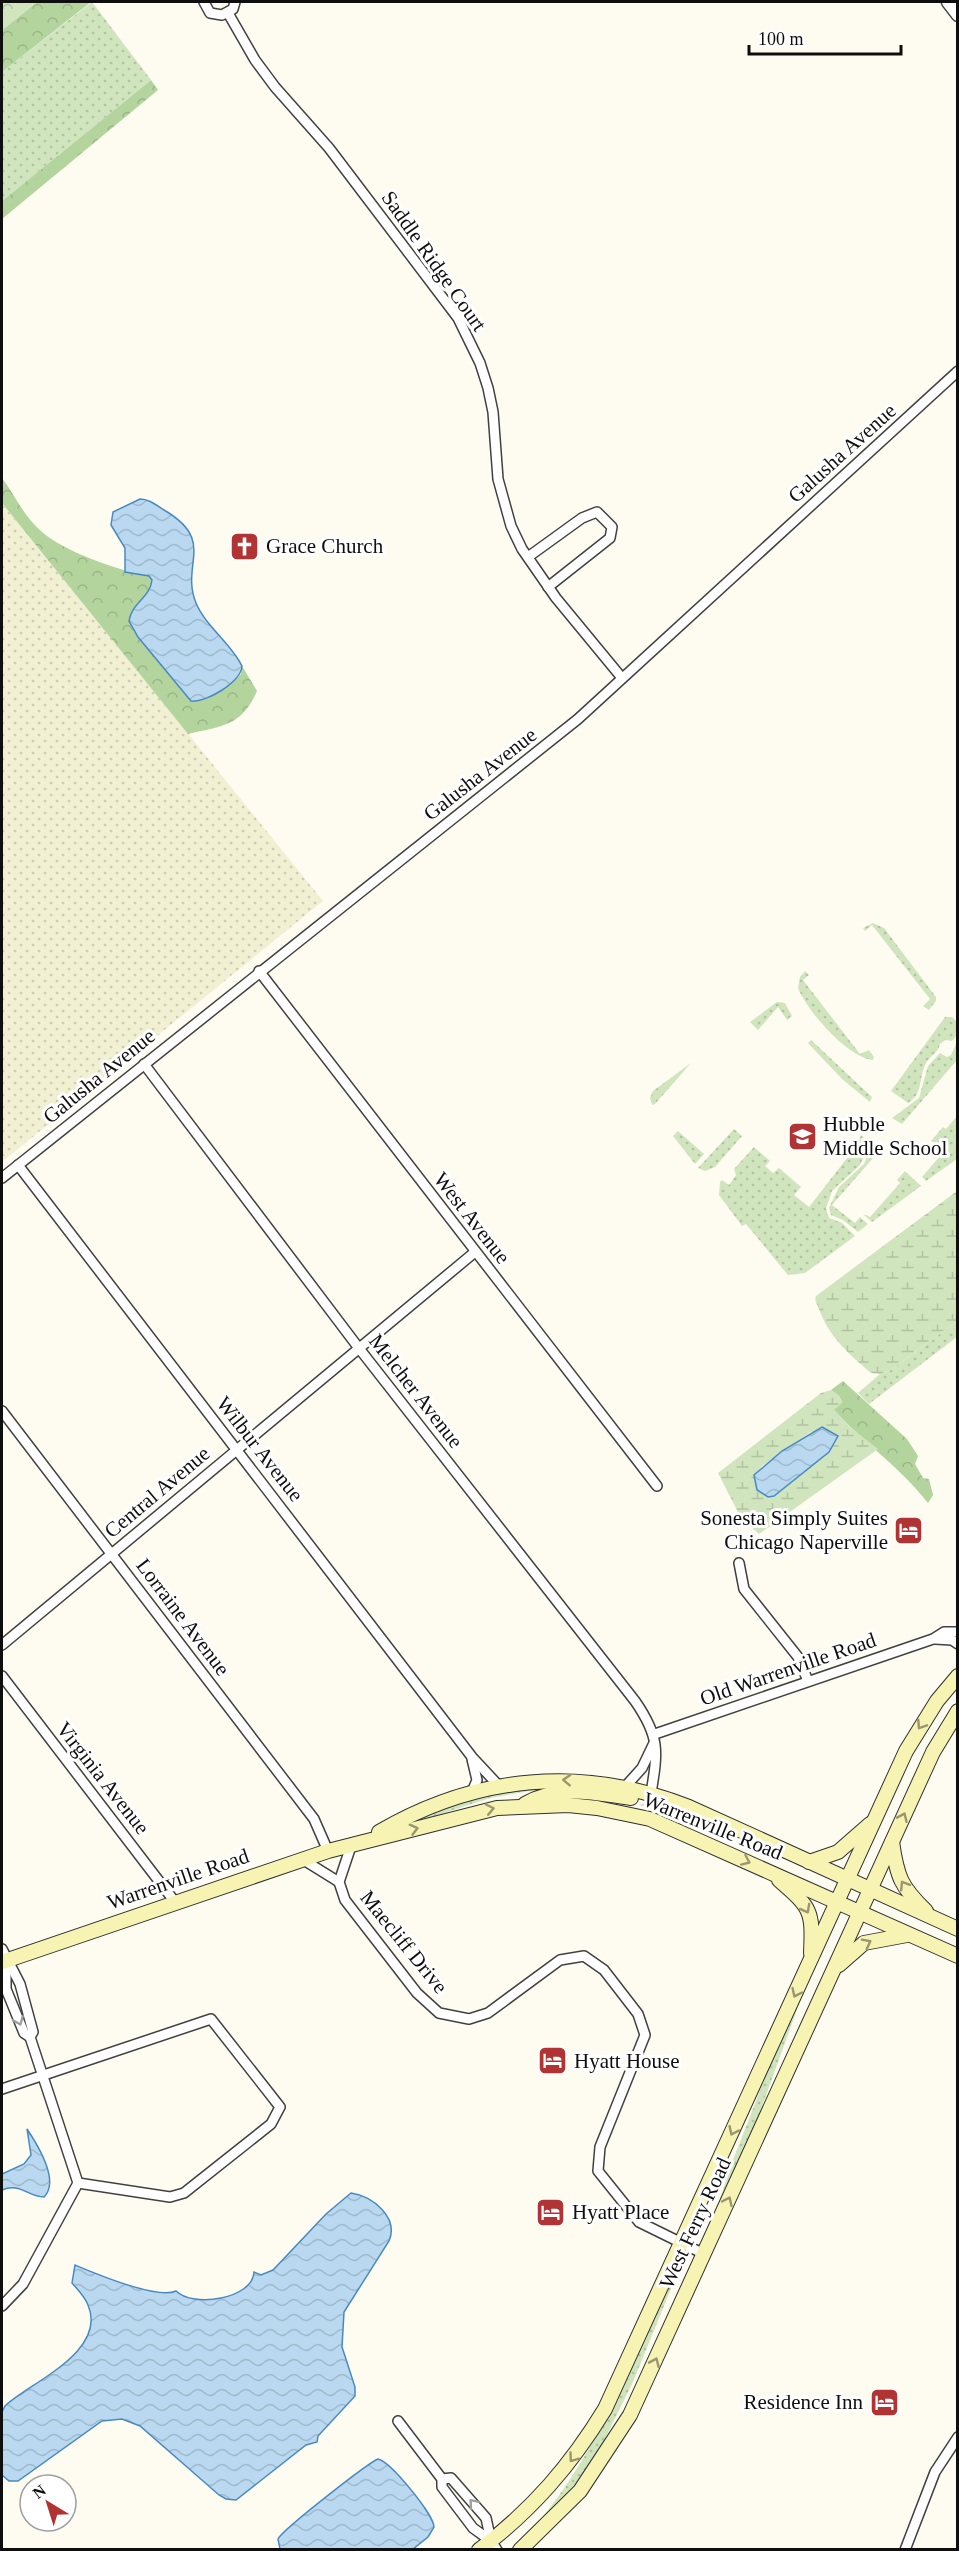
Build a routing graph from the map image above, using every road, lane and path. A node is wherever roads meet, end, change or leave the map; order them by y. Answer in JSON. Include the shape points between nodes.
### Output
{"nodes":[{"id":1,"x":204,"y":2,"type":"edge"},
{"id":2,"x":235,"y":2,"type":"edge"},
{"id":3,"x":948,"y":2,"type":"edge"},
{"id":4,"x":228,"y":13,"type":"junction"},
{"id":5,"x":957,"y":15,"type":"edge"},
{"id":6,"x":957,"y":371,"type":"edge"},
{"id":7,"x":528,"y":557,"type":"junction"},
{"id":8,"x":548,"y":586,"type":"junction"},
{"id":9,"x":622,"y":678,"type":"junction"},
{"id":10,"x":259,"y":971,"type":"junction"},
{"id":11,"x":144,"y":1064,"type":"junction"},
{"id":12,"x":18,"y":1165,"type":"junction"},
{"id":13,"x":2,"y":1178,"type":"edge"},
{"id":14,"x":475,"y":1252,"type":"junction"},
{"id":15,"x":358,"y":1347,"type":"junction"},
{"id":16,"x":2,"y":1411,"type":"edge"},
{"id":17,"x":237,"y":1449,"type":"junction"},
{"id":18,"x":657,"y":1486,"type":"dead end"},
{"id":19,"x":112,"y":1553,"type":"junction"},
{"id":20,"x":739,"y":1563,"type":"dead end"},
{"id":21,"x":957,"y":1632,"type":"edge"},
{"id":22,"x":933,"y":1639,"type":"junction"},
{"id":23,"x":957,"y":1644,"type":"edge"},
{"id":24,"x":2,"y":1645,"type":"edge"},
{"id":25,"x":2,"y":1676,"type":"edge"},
{"id":26,"x":957,"y":1676,"type":"edge"},
{"id":27,"x":808,"y":1681,"type":"junction"},
{"id":28,"x":957,"y":1711,"type":"edge"},
{"id":29,"x":655,"y":1737,"type":"junction"},
{"id":30,"x":472,"y":1757,"type":"junction"},
{"id":31,"x":499,"y":1786,"type":"junction"},
{"id":32,"x":624,"y":1788,"type":"junction"},
{"id":33,"x":472,"y":1792,"type":"junction"},
{"id":34,"x":651,"y":1793,"type":"junction"},
{"id":35,"x":523,"y":1805,"type":"junction"},
{"id":36,"x":876,"y":1818,"type":"junction"},
{"id":37,"x":369,"y":1838,"type":"junction"},
{"id":38,"x":892,"y":1842,"type":"junction"},
{"id":39,"x":352,"y":1843,"type":"junction"},
{"id":40,"x":328,"y":1851,"type":"junction"},
{"id":41,"x":302,"y":1859,"type":"junction"},
{"id":42,"x":809,"y":1862,"type":"junction"},
{"id":43,"x":768,"y":1871,"type":"junction"},
{"id":44,"x":848,"y":1880,"type":"junction"},
{"id":45,"x":339,"y":1882,"type":"junction"},
{"id":46,"x":870,"y":1890,"type":"junction"},
{"id":47,"x":838,"y":1901,"type":"junction"},
{"id":48,"x":175,"y":1902,"type":"junction"},
{"id":49,"x":860,"y":1912,"type":"junction"},
{"id":50,"x":934,"y":1918,"type":"junction"},
{"id":51,"x":957,"y":1929,"type":"edge"},
{"id":52,"x":909,"y":1934,"type":"junction"},
{"id":53,"x":957,"y":1956,"type":"edge"},
{"id":54,"x":3,"y":1957,"type":"edge"},
{"id":55,"x":810,"y":1962,"type":"junction"},
{"id":56,"x":834,"y":1970,"type":"junction"},
{"id":57,"x":30,"y":2037,"type":"junction"},
{"id":58,"x":43,"y":2075,"type":"junction"},
{"id":59,"x":2,"y":2089,"type":"edge"},
{"id":60,"x":78,"y":2183,"type":"junction"},
{"id":61,"x":681,"y":2244,"type":"junction"},
{"id":62,"x":704,"y":2254,"type":"junction"},
{"id":63,"x":2,"y":2306,"type":"edge"},
{"id":64,"x":398,"y":2421,"type":"dead end"},
{"id":65,"x":957,"y":2437,"type":"edge"},
{"id":66,"x":442,"y":2479,"type":"junction"},
{"id":67,"x":489,"y":2547,"type":"edge"},
{"id":68,"x":520,"y":2550,"type":"edge"},
{"id":69,"x":905,"y":2550,"type":"edge"}],
"edges":[{"from":1,"to":4,"type":"street","via":[[210,13]]},
{"from":2,"to":4,"type":"street"},
{"from":3,"to":5,"type":"street"},
{"from":4,"to":7,"type":"street","name":"Saddle Ridge Court","via":[[261,69],[329,148],[458,318],[488,388],[504,503]]},
{"from":6,"to":9,"type":"street","name":"Galusha Avenue"},
{"from":7,"to":8,"type":"street","name":"Saddle Ridge Court"},
{"from":7,"to":8,"type":"street","via":[[582,518],[597,512],[610,523],[610,538]]},
{"from":8,"to":9,"type":"street","name":"Saddle Ridge Court"},
{"from":9,"to":10,"type":"street","name":"Galusha Avenue","via":[[578,719]]},
{"from":10,"to":11,"type":"street","name":"Galusha Avenue"},
{"from":10,"to":14,"type":"street","name":"West Avenue"},
{"from":11,"to":12,"type":"street","name":"Galusha Avenue"},
{"from":11,"to":15,"type":"street","name":"Melcher Avenue"},
{"from":12,"to":13,"type":"street","name":"Galusha Avenue"},
{"from":12,"to":17,"type":"street","name":"Wilbur Avenue"},
{"from":14,"to":15,"type":"street","name":"Central Avenue"},
{"from":14,"to":18,"type":"street","name":"West Avenue"},
{"from":15,"to":17,"type":"street","name":"Central Avenue"},
{"from":15,"to":29,"type":"street","name":"Melcher Avenue","via":[[635,1701]]},
{"from":16,"to":19,"type":"street","name":"Lorraine Avenue"},
{"from":17,"to":19,"type":"street","name":"Central Avenue"},
{"from":17,"to":30,"type":"street","name":"Wilbur Avenue"},
{"from":19,"to":24,"type":"street","name":"Central Avenue"},
{"from":19,"to":40,"type":"street","name":"Lorraine Avenue","via":[[314,1819]]},
{"from":20,"to":27,"type":"street","via":[[744,1588],[798,1657]]},
{"from":21,"to":22,"type":"street","name":"Old Warrenville Road","via":[[944,1632]]},
{"from":22,"to":23,"type":"street"},
{"from":22,"to":27,"type":"street","name":"Old Warrenville Road"},
{"from":25,"to":48,"type":"street","name":"Virginia Avenue"},
{"from":26,"to":36,"type":"main road","one_way":true,"via":[[914,1737]]},
{"from":27,"to":29,"type":"street","name":"Old Warrenville Road"},
{"from":38,"to":28,"type":"main road","one_way":true,"via":[[933,1752]]},
{"from":29,"to":32,"type":"street","via":[[642,1768]]},
{"from":29,"to":34,"type":"street"},
{"from":30,"to":31,"type":"street","name":"Wilbur Avenue"},
{"from":30,"to":33,"type":"street","via":[[477,1780]]},
{"from":32,"to":31,"type":"main road","name":"Warrenville Road","one_way":true,"via":[[557,1780]]},
{"from":31,"to":33,"type":"main road","name":"Warrenville Road"},
{"from":32,"to":34,"type":"main road","name":"Warrenville Road"},
{"from":33,"to":37,"type":"main road","name":"Warrenville Road","via":[[424,1808]]},
{"from":34,"to":35,"type":"main road","via":[[632,1798],[543,1793]]},
{"from":34,"to":42,"type":"main road","name":"Warrenville Road"},
{"from":37,"to":35,"type":"main road","name":"Warrenville Road","one_way":true},
{"from":35,"to":43,"type":"main road","name":"Warrenville Road","one_way":true,"via":[[597,1808],[650,1819]]},
{"from":36,"to":42,"type":"main road","via":[[846,1846]]},
{"from":36,"to":44,"type":"main road"},
{"from":37,"to":39,"type":"main road","name":"Warrenville Road"},
{"from":38,"to":46,"type":"main road"},
{"from":50,"to":38,"type":"main road","one_way":true,"via":[[903,1887],[895,1867]]},
{"from":39,"to":40,"type":"main road","name":"Warrenville Road"},
{"from":39,"to":45,"type":"street","name":"Maecliff Drive"},
{"from":40,"to":41,"type":"main road","name":"Warrenville Road"},
{"from":41,"to":45,"type":"street","name":"Maecliff Drive"},
{"from":41,"to":48,"type":"main road","name":"Warrenville Road"},
{"from":42,"to":44,"type":"main road","name":"Warrenville Road"},
{"from":43,"to":47,"type":"main road","name":"Warrenville Road"},
{"from":43,"to":55,"type":"main road","one_way":true,"via":[[806,1905],[812,1925]]},
{"from":44,"to":46,"type":"main road","name":"Warrenville Road"},
{"from":44,"to":47,"type":"main road"},
{"from":45,"to":61,"type":"street","name":"Maecliff Drive","via":[[349,1905],[417,1993],[431,2007],[449,2016],[469,2019],[488,2013],[560,1959],[584,1956],[598,1964],[638,2014],[645,2035],[600,2147],[598,2171],[639,2222]]},
{"from":46,"to":49,"type":"main road","name":"West Ferry Road"},
{"from":46,"to":50,"type":"main road","name":"Warrenville Road"},
{"from":47,"to":49,"type":"main road","name":"Warrenville Road"},
{"from":47,"to":55,"type":"main road","name":"West Ferry Road"},
{"from":48,"to":54,"type":"main road","name":"Warrenville Road"},
{"from":49,"to":52,"type":"main road","name":"Warrenville Road"},
{"from":49,"to":56,"type":"main road","name":"West Ferry Road"},
{"from":50,"to":51,"type":"main road","name":"Warrenville Road"},
{"from":52,"to":53,"type":"main road","name":"Warrenville Road"},
{"from":56,"to":52,"type":"main road","one_way":true,"via":[[864,1943]]},
{"from":54,"to":57,"type":"street","one_way":true,"via":[[6,1989],[24,2033]]},
{"from":54,"to":57,"type":"street","via":[[21,1986],[33,2032]]},
{"from":55,"to":61,"type":"main road","name":"West Ferry Road","one_way":true},
{"from":62,"to":56,"type":"main road","name":"West Ferry Road","one_way":true},
{"from":57,"to":58,"type":"street"},
{"from":58,"to":59,"type":"street"},
{"from":58,"to":60,"type":"street"},
{"from":58,"to":60,"type":"street","via":[[211,2019],[279,2107],[271,2124],[184,2193],[170,2197]]},
{"from":60,"to":63,"type":"street","via":[[23,2284]]},
{"from":61,"to":62,"type":"street","name":"Maecliff Drive"},
{"from":61,"to":67,"type":"main road","name":"West Ferry Road","one_way":true,"via":[[621,2378],[592,2430],[545,2493]]},
{"from":68,"to":62,"type":"main road","name":"West Ferry Road","one_way":true,"via":[[580,2491],[615,2440]]},
{"from":64,"to":66,"type":"street"},
{"from":65,"to":69,"type":"street","via":[[934,2472]]},
{"from":66,"to":67,"type":"street","via":[[442,2487]]},
{"from":67,"to":66,"type":"street","one_way":true,"via":[[486,2518],[451,2478]]}]}
